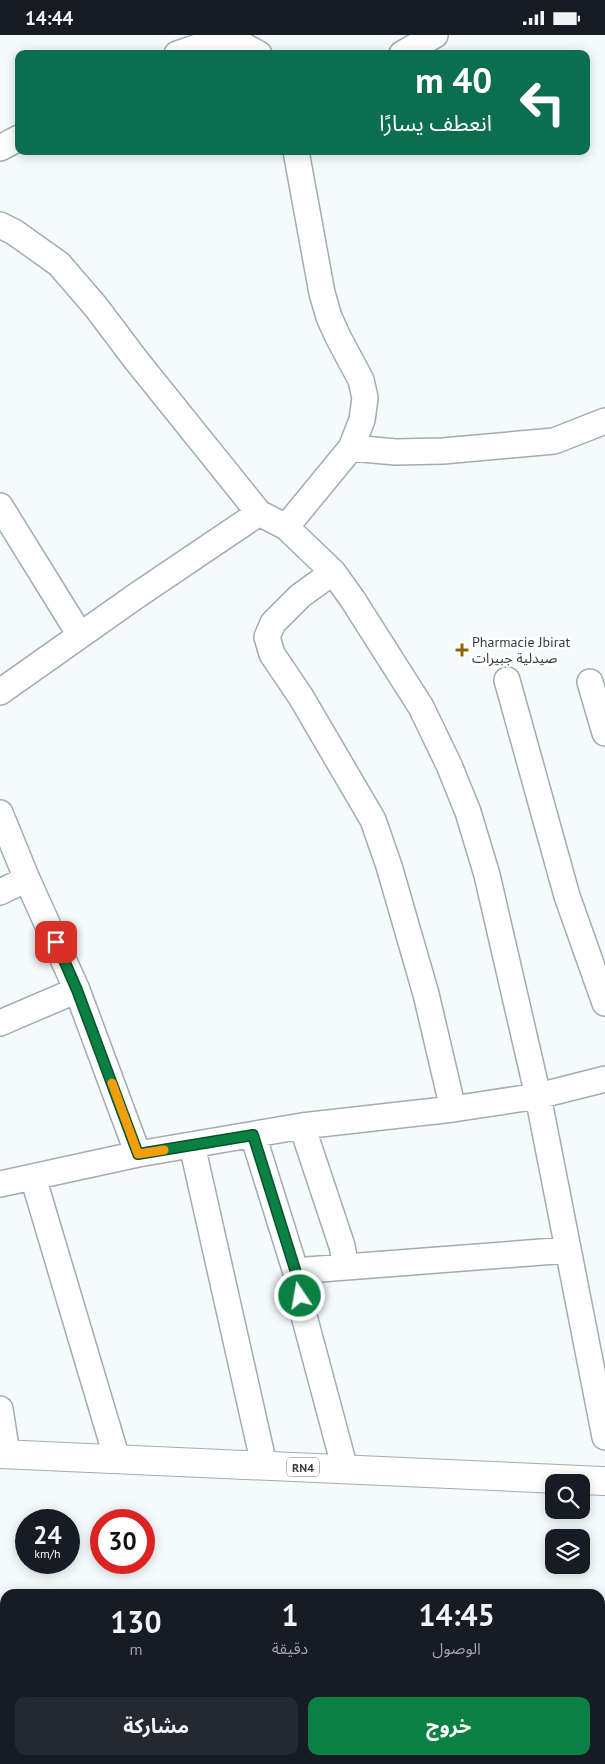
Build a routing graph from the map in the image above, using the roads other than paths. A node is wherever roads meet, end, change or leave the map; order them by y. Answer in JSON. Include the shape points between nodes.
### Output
{"nodes":[{"id":1,"x":435,"y":35,"type":"edge"},
{"id":2,"x":236,"y":39,"type":"edge"},
{"id":3,"x":189,"y":50,"type":"edge"},
{"id":4,"x":253,"y":50,"type":"edge"},
{"id":5,"x":409,"y":50,"type":"edge"},
{"id":6,"x":15,"y":140,"type":"edge"},
{"id":7,"x":0,"y":148,"type":"edge"},
{"id":8,"x":297,"y":155,"type":"edge"},
{"id":9,"x":0,"y":225,"type":"edge"},
{"id":10,"x":605,"y":421,"type":"edge"},
{"id":11,"x":350,"y":448,"type":"junction"},
{"id":12,"x":0,"y":506,"type":"edge"},
{"id":13,"x":259,"y":513,"type":"junction"},
{"id":14,"x":286,"y":527,"type":"junction"},
{"id":15,"x":333,"y":573,"type":"junction"},
{"id":16,"x":80,"y":635,"type":"junction"},
{"id":17,"x":507,"y":680,"type":"dead end"},
{"id":18,"x":590,"y":682,"type":"dead end"},
{"id":19,"x":0,"y":692,"type":"edge"},
{"id":20,"x":605,"y":733,"type":"edge"},
{"id":21,"x":0,"y":813,"type":"edge"},
{"id":22,"x":27,"y":879,"type":"junction"},
{"id":23,"x":0,"y":892,"type":"edge"},
{"id":24,"x":77,"y":990,"type":"junction"},
{"id":25,"x":605,"y":1003,"type":"edge"},
{"id":26,"x":0,"y":1023,"type":"edge"},
{"id":27,"x":605,"y":1079,"type":"edge"},
{"id":28,"x":538,"y":1096,"type":"junction"},
{"id":29,"x":453,"y":1109,"type":"junction"},
{"id":30,"x":302,"y":1126,"type":"junction"},
{"id":31,"x":253,"y":1135,"type":"junction"},
{"id":32,"x":192,"y":1145,"type":"junction"},
{"id":33,"x":138,"y":1154,"type":"junction"},
{"id":34,"x":32,"y":1177,"type":"junction"},
{"id":35,"x":0,"y":1184,"type":"edge"},
{"id":36,"x":568,"y":1249,"type":"junction"},
{"id":37,"x":346,"y":1267,"type":"junction"},
{"id":38,"x":298,"y":1279,"type":"junction"},
{"id":39,"x":0,"y":1409,"type":"edge"},
{"id":40,"x":605,"y":1437,"type":"edge"},
{"id":41,"x":3,"y":1454,"type":"edge"},
{"id":42,"x":117,"y":1459,"type":"junction"},
{"id":43,"x":264,"y":1465,"type":"junction"},
{"id":44,"x":346,"y":1469,"type":"junction"},
{"id":45,"x":605,"y":1481,"type":"edge"}],
"edges":[{"from":1,"to":5,"type":"street"},
{"from":2,"to":3,"type":"street","via":[[212,42]]},
{"from":2,"to":4,"type":"street"},
{"from":6,"to":7,"type":"street"},
{"from":8,"to":11,"type":"street","via":[[322,293],[338,337],[362,380],[365,399],[362,420]]},
{"from":9,"to":13,"type":"street","via":[[60,264]]},
{"from":10,"to":11,"type":"street","via":[[554,441],[508,446],[415,451]]},
{"from":11,"to":14,"type":"street"},
{"from":12,"to":16,"type":"street"},
{"from":13,"to":14,"type":"street"},
{"from":13,"to":16,"type":"street"},
{"from":14,"to":15,"type":"street"},
{"from":15,"to":28,"type":"street","via":[[421,707],[468,812],[487,875]]},
{"from":15,"to":29,"type":"street","via":[[300,596],[273,623],[268,637],[272,654],[373,820],[426,995]]},
{"from":16,"to":19,"type":"street"},
{"from":17,"to":25,"type":"street","via":[[568,896]]},
{"from":18,"to":20,"type":"street"},
{"from":21,"to":22,"type":"street"},
{"from":22,"to":23,"type":"street"},
{"from":22,"to":24,"type":"street"},
{"from":24,"to":26,"type":"street"},
{"from":24,"to":33,"type":"street"},
{"from":27,"to":28,"type":"street"},
{"from":28,"to":29,"type":"street"},
{"from":28,"to":36,"type":"street"},
{"from":29,"to":30,"type":"street"},
{"from":30,"to":31,"type":"street"},
{"from":30,"to":37,"type":"street"},
{"from":31,"to":32,"type":"street"},
{"from":31,"to":38,"type":"street"},
{"from":32,"to":33,"type":"street"},
{"from":32,"to":43,"type":"street"},
{"from":33,"to":34,"type":"street"},
{"from":34,"to":35,"type":"street"},
{"from":34,"to":42,"type":"street"},
{"from":36,"to":37,"type":"street"},
{"from":36,"to":40,"type":"street"},
{"from":37,"to":38,"type":"street","via":[[307,1270]]},
{"from":38,"to":44,"type":"street","via":[[303,1312]]},
{"from":39,"to":41,"type":"street"},
{"from":41,"to":42,"type":"main road","number":"RN4"},
{"from":42,"to":43,"type":"main road","number":"RN4"},
{"from":43,"to":44,"type":"main road","number":"RN4"},
{"from":44,"to":45,"type":"main road","number":"RN4"}]}
